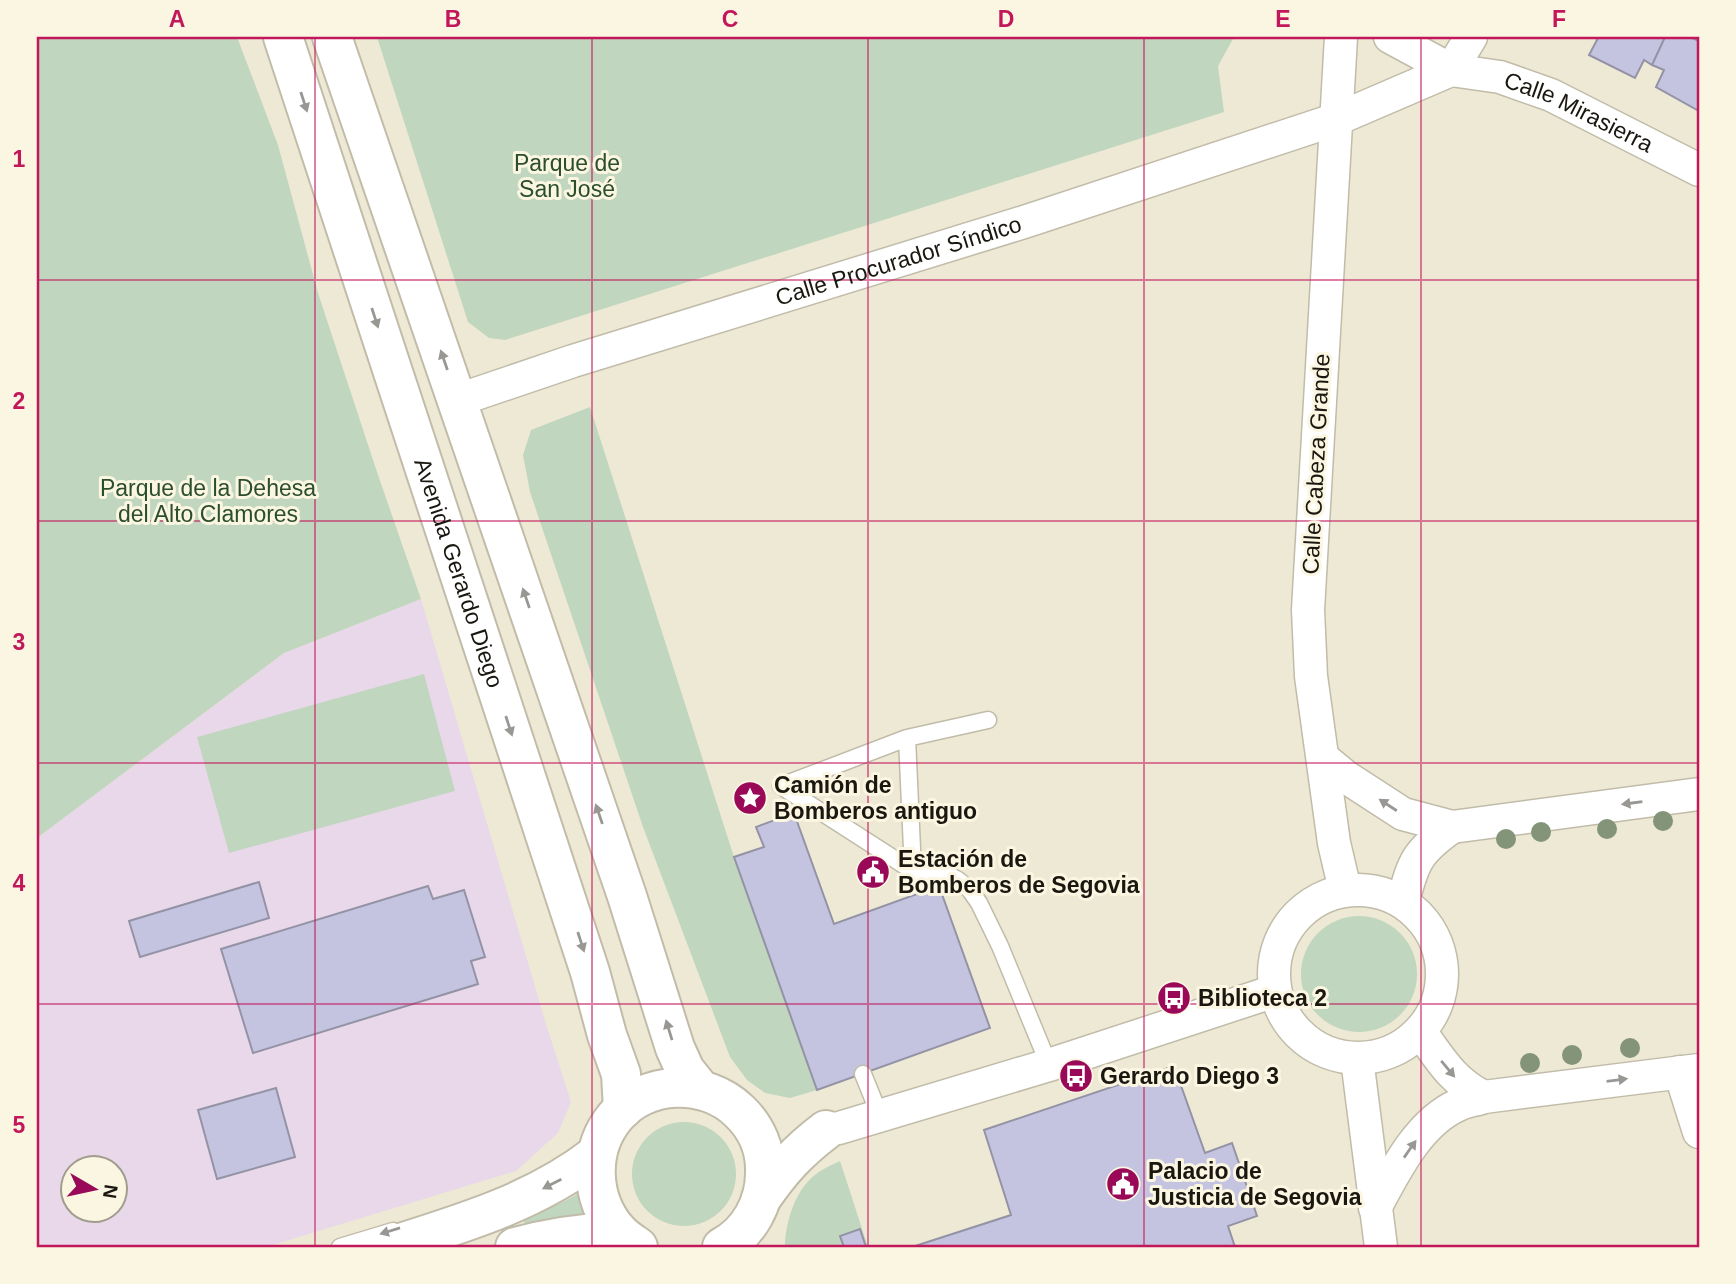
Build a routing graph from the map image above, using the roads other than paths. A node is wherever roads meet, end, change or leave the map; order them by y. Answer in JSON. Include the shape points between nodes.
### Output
{"nodes":[{"id":1,"x":283,"y":37,"type":"edge"},
{"id":2,"x":332,"y":37,"type":"edge"},
{"id":3,"x":1341,"y":37,"type":"edge"},
{"id":4,"x":1390,"y":37,"type":"edge"},
{"id":5,"x":1471,"y":37,"type":"edge"},
{"id":6,"x":1451,"y":70,"type":"junction"},
{"id":7,"x":1337,"y":119,"type":"junction"},
{"id":8,"x":1699,"y":170,"type":"edge"},
{"id":9,"x":458,"y":400,"type":"junction"},
{"id":10,"x":988,"y":720,"type":"dead end"},
{"id":11,"x":907,"y":738,"type":"junction"},
{"id":12,"x":1323,"y":758,"type":"junction"},
{"id":13,"x":1699,"y":794,"type":"edge"},
{"id":14,"x":1452,"y":827,"type":"junction"},
{"id":15,"x":914,"y":871,"type":"junction"},
{"id":16,"x":1345,"y":890,"type":"junction"},
{"id":17,"x":1403,"y":902,"type":"junction"},
{"id":18,"x":1275,"y":990,"type":"junction"},
{"id":19,"x":1420,"y":1031,"type":"junction"},
{"id":20,"x":1357,"y":1059,"type":"junction"},
{"id":21,"x":1049,"y":1065,"type":"junction"},
{"id":22,"x":1690,"y":1071,"type":"edge"},
{"id":23,"x":863,"y":1073,"type":"dead end"},
{"id":24,"x":701,"y":1090,"type":"junction"},
{"id":25,"x":1485,"y":1097,"type":"junction"},
{"id":26,"x":623,"y":1109,"type":"junction"},
{"id":27,"x":740,"y":1112,"type":"junction"},
{"id":28,"x":880,"y":1116,"type":"junction"},
{"id":29,"x":826,"y":1130,"type":"junction"},
{"id":30,"x":1699,"y":1132,"type":"edge"},
{"id":31,"x":597,"y":1154,"type":"junction"},
{"id":32,"x":504,"y":1207,"type":"junction"},
{"id":33,"x":1375,"y":1208,"type":"junction"},
{"id":34,"x":754,"y":1223,"type":"edge"},
{"id":35,"x":628,"y":1239,"type":"edge"},
{"id":36,"x":340,"y":1247,"type":"edge"},
{"id":37,"x":388,"y":1247,"type":"edge"},
{"id":38,"x":515,"y":1247,"type":"edge"},
{"id":39,"x":722,"y":1247,"type":"edge"},
{"id":40,"x":1381,"y":1247,"type":"edge"}],
"edges":[{"from":1,"to":26,"type":"main road","name":"Avenida Gerardo Diego","one_way":true,"via":[[590,972],[621,1074]]},
{"from":9,"to":2,"type":"main road","one_way":true},
{"from":3,"to":7,"type":"street","name":"Calle Cabeza Grande"},
{"from":4,"to":6,"type":"street","name":"Calle Mirasierra"},
{"from":5,"to":6,"type":"street"},
{"from":6,"to":7,"type":"street"},
{"from":6,"to":8,"type":"street","name":"Calle Mirasierra","via":[[1500,77],[1551,95]]},
{"from":7,"to":9,"type":"street","name":"Calle Procurador Síndico"},
{"from":7,"to":12,"type":"street","name":"Calle Cabeza Grande","via":[[1308,610],[1311,676]]},
{"from":24,"to":9,"type":"main road","one_way":true,"via":[[675,1048]]},
{"from":10,"to":11,"type":"lane"},
{"from":11,"to":15,"type":"lane"},
{"from":11,"to":15,"type":"lane","via":[[781,786]]},
{"from":14,"to":12,"type":"street","one_way":true,"via":[[1403,814]]},
{"from":12,"to":16,"type":"street","name":"Calle Cabeza Grande"},
{"from":13,"to":14,"type":"street","one_way":true},
{"from":14,"to":17,"type":"street","via":[[1422,852],[1410,873]]},
{"from":15,"to":21,"type":"lane","via":[[948,875],[970,890],[1014,975]]},
{"from":16,"to":17,"type":"street","via":[[1385,893]]},
{"from":16,"to":18,"type":"street","via":[[1303,908],[1289,925],[1273,968]]},
{"from":17,"to":19,"type":"street","via":[[1422,918],[1442,962],[1434,1010]]},
{"from":18,"to":20,"type":"street","via":[[1295,1031],[1313,1046]]},
{"from":18,"to":21,"type":"street"},
{"from":19,"to":20,"type":"street","via":[[1380,1056]]},
{"from":19,"to":25,"type":"street","one_way":true,"via":[[1449,1072]]},
{"from":20,"to":33,"type":"street"},
{"from":21,"to":28,"type":"street"},
{"from":25,"to":22,"type":"street","one_way":true},
{"from":22,"to":30,"type":"street"},
{"from":23,"to":28,"type":"lane"},
{"from":24,"to":26,"type":"main road","via":[[654,1091]]},
{"from":24,"to":27,"type":"main road"},
{"from":33,"to":25,"type":"street","one_way":true,"via":[[1423,1130],[1457,1105]]},
{"from":26,"to":31,"type":"main road"},
{"from":27,"to":29,"type":"main road"},
{"from":27,"to":34,"type":"main road","via":[[763,1150],[765,1175]]},
{"from":28,"to":29,"type":"street"},
{"from":29,"to":34,"type":"main road","via":[[781,1171]]},
{"from":31,"to":32,"type":"main road","one_way":true,"via":[[560,1180]]},
{"from":31,"to":35,"type":"main road","via":[[598,1196],[606,1215]]},
{"from":32,"to":36,"type":"lane","one_way":true,"via":[[471,1206]]},
{"from":32,"to":37,"type":"main road"},
{"from":33,"to":40,"type":"street"},
{"from":34,"to":39,"type":"main road"},
{"from":35,"to":38,"type":"main road","via":[[590,1232]]}]}
